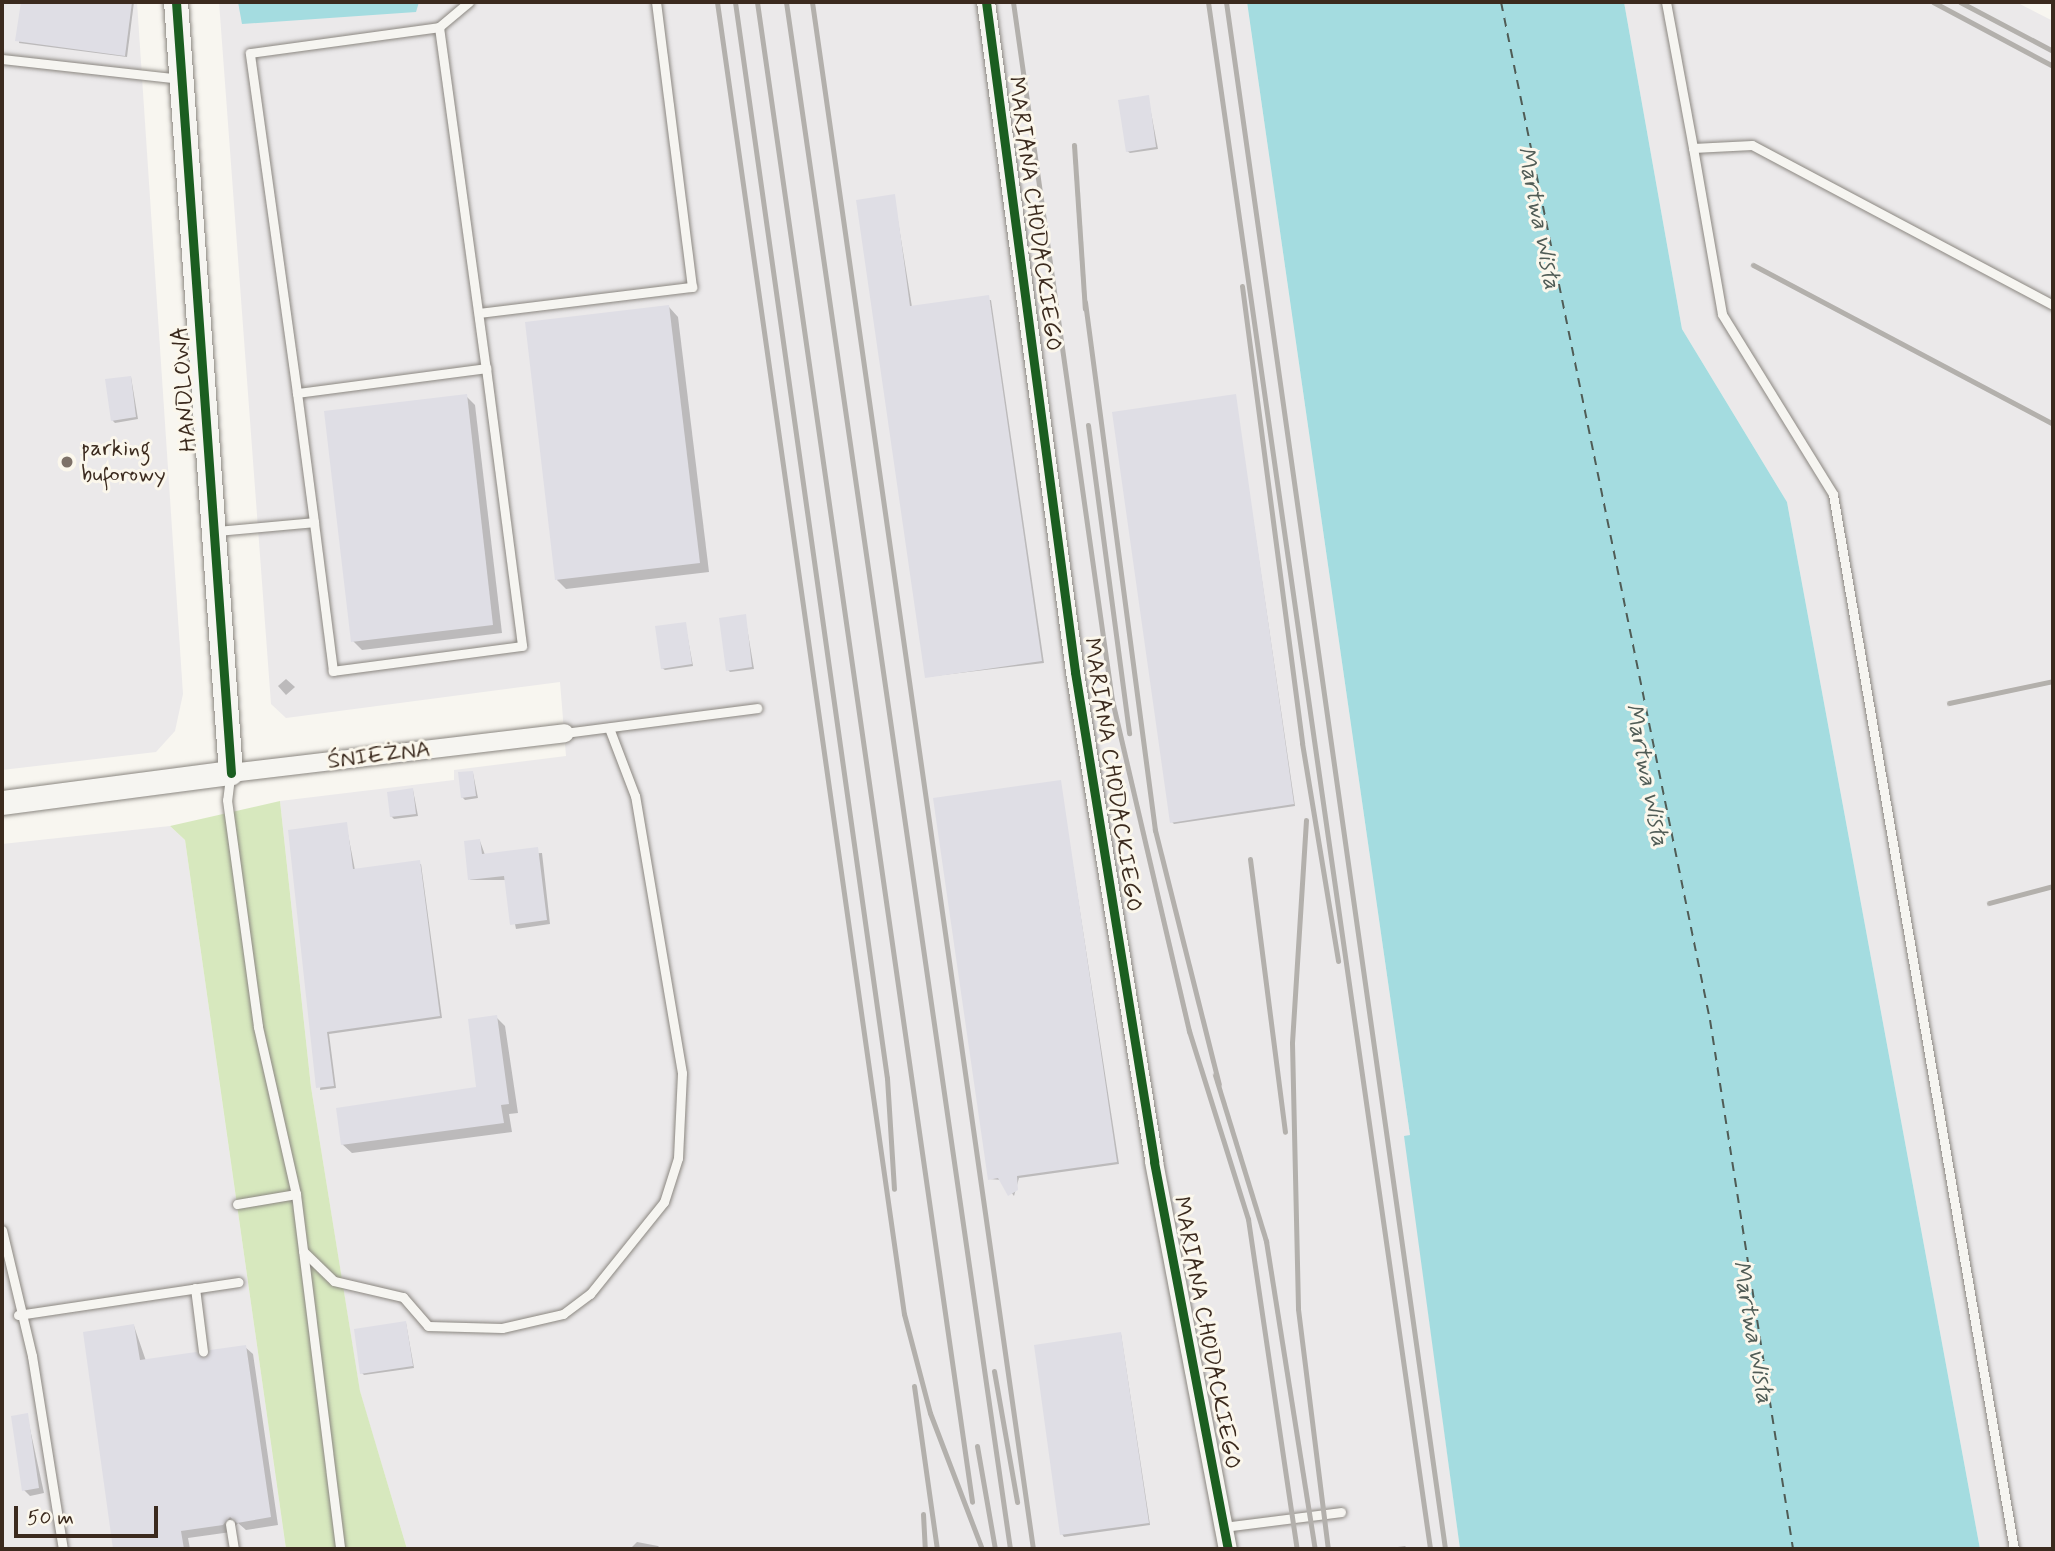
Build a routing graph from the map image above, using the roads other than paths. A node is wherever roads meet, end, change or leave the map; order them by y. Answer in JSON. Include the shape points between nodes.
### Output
{"nodes":[{"id":1,"x":176,"y":2,"type":"edge"},
{"id":2,"x":469,"y":2,"type":"edge"},
{"id":3,"x":656,"y":2,"type":"edge"},
{"id":4,"x":986,"y":2,"type":"edge"},
{"id":5,"x":1666,"y":2,"type":"edge"},
{"id":6,"x":439,"y":27,"type":"junction"},
{"id":7,"x":2,"y":59,"type":"edge"},
{"id":8,"x":181,"y":79,"type":"junction"},
{"id":9,"x":1693,"y":148,"type":"junction"},
{"id":10,"x":2053,"y":306,"type":"edge"},
{"id":11,"x":479,"y":313,"type":"junction"},
{"id":12,"x":486,"y":368,"type":"junction"},
{"id":13,"x":297,"y":393,"type":"junction"},
{"id":14,"x":314,"y":522,"type":"junction"},
{"id":15,"x":214,"y":531,"type":"junction"},
{"id":16,"x":757,"y":708,"type":"dead end"},
{"id":17,"x":609,"y":728,"type":"junction"},
{"id":18,"x":565,"y":733,"type":"joint"},
{"id":19,"x":231,"y":773,"type":"junction"},
{"id":20,"x":2,"y":803,"type":"edge"},
{"id":21,"x":296,"y":1194,"type":"junction"},
{"id":22,"x":237,"y":1203,"type":"dead end"},
{"id":23,"x":2,"y":1230,"type":"edge"},
{"id":24,"x":303,"y":1251,"type":"junction"},
{"id":25,"x":239,"y":1282,"type":"dead end"},
{"id":26,"x":195,"y":1288,"type":"junction"},
{"id":27,"x":18,"y":1315,"type":"junction"},
{"id":28,"x":203,"y":1351,"type":"dead end"},
{"id":29,"x":1341,"y":1512,"type":"dead end"},
{"id":30,"x":230,"y":1524,"type":"dead end"},
{"id":31,"x":1224,"y":1528,"type":"junction"},
{"id":32,"x":63,"y":1549,"type":"edge"},
{"id":33,"x":234,"y":1549,"type":"edge"},
{"id":34,"x":340,"y":1549,"type":"edge"},
{"id":35,"x":1228,"y":1549,"type":"edge"},
{"id":36,"x":2014,"y":1549,"type":"edge"}],
"edges":[{"from":1,"to":8,"type":"street","name":"HANDLOWA"},
{"from":2,"to":6,"type":"lane"},
{"from":3,"to":11,"type":"lane","via":[[692,287]]},
{"from":4,"to":31,"type":"street","name":"MARIANA CHODACKIEGO","via":[[1075,672],[1154,1162]]},
{"from":5,"to":9,"type":"lane"},
{"from":6,"to":11,"type":"lane"},
{"from":6,"to":13,"type":"lane","via":[[250,53]]},
{"from":7,"to":8,"type":"lane"},
{"from":8,"to":15,"type":"street","name":"HANDLOWA"},
{"from":9,"to":10,"type":"lane","via":[[1752,145]]},
{"from":9,"to":36,"type":"lane","via":[[1722,314],[1833,494]]},
{"from":11,"to":12,"type":"lane"},
{"from":12,"to":13,"type":"lane"},
{"from":12,"to":14,"type":"lane","via":[[522,646],[333,670]]},
{"from":13,"to":14,"type":"lane"},
{"from":14,"to":15,"type":"lane"},
{"from":15,"to":19,"type":"street","name":"HANDLOWA"},
{"from":16,"to":17,"type":"lane","name":"ŚNIEŻNA"},
{"from":17,"to":18,"type":"lane","name":"ŚNIEŻNA"},
{"from":17,"to":24,"type":"lane","via":[[635,796],[682,1073],[678,1158],[664,1202],[590,1294],[563,1314],[502,1328],[428,1326],[403,1297],[334,1281]]},
{"from":18,"to":19,"type":"street","name":"ŚNIEŻNA"},
{"from":19,"to":20,"type":"street","name":"ŚNIEŻNA"},
{"from":19,"to":21,"type":"lane","via":[[227,800],[265,1072]]},
{"from":21,"to":22,"type":"lane"},
{"from":21,"to":24,"type":"lane"},
{"from":23,"to":27,"type":"lane"},
{"from":24,"to":34,"type":"lane"},
{"from":25,"to":26,"type":"lane"},
{"from":26,"to":27,"type":"lane"},
{"from":26,"to":28,"type":"lane"},
{"from":27,"to":32,"type":"lane","via":[[32,1356]]},
{"from":29,"to":31,"type":"lane"},
{"from":30,"to":33,"type":"lane"},
{"from":31,"to":35,"type":"street","name":"MARIANA CHODACKIEGO"}]}
